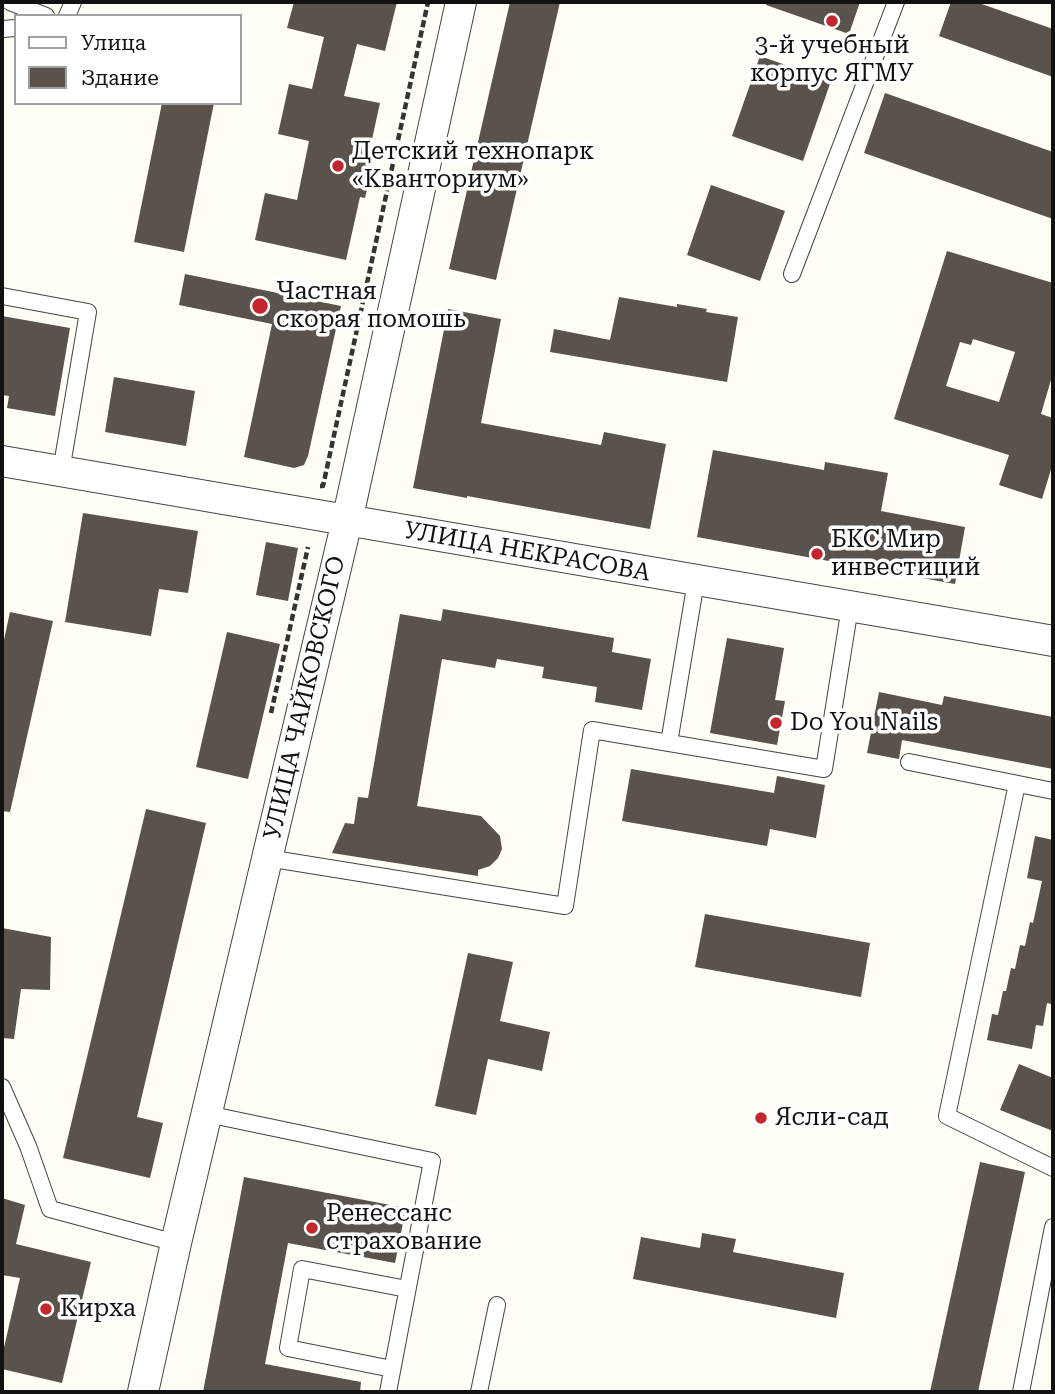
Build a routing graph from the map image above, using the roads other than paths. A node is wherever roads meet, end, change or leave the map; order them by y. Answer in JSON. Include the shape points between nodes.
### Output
{"nodes":[{"id":1,"x":10,"y":2,"type":"edge"},
{"id":2,"x":461,"y":2,"type":"edge"},
{"id":3,"x":896,"y":2,"type":"edge"},
{"id":4,"x":41,"y":14,"type":"edge"},
{"id":5,"x":792,"y":274,"type":"dead end"},
{"id":6,"x":2,"y":296,"type":"edge"},
{"id":7,"x":2,"y":461,"type":"edge"},
{"id":8,"x":61,"y":471,"type":"junction"},
{"id":9,"x":347,"y":521,"type":"junction"},
{"id":10,"x":696,"y":581,"type":"junction"},
{"id":11,"x":850,"y":607,"type":"junction"},
{"id":12,"x":1053,"y":642,"type":"edge"},
{"id":13,"x":669,"y":743,"type":"junction"},
{"id":14,"x":909,"y":762,"type":"dead end"},
{"id":15,"x":1017,"y":784,"type":"junction"},
{"id":16,"x":1053,"y":791,"type":"edge"},
{"id":17,"x":267,"y":858,"type":"junction"},
{"id":18,"x":2,"y":1087,"type":"edge"},
{"id":19,"x":207,"y":1114,"type":"junction"},
{"id":20,"x":1053,"y":1168,"type":"edge"},
{"id":21,"x":1053,"y":1227,"type":"edge"},
{"id":22,"x":176,"y":1243,"type":"junction"},
{"id":23,"x":407,"y":1289,"type":"junction"},
{"id":24,"x":498,"y":1305,"type":"dead end"},
{"id":25,"x":392,"y":1369,"type":"junction"},
{"id":26,"x":143,"y":1392,"type":"edge"},
{"id":27,"x":388,"y":1392,"type":"edge"},
{"id":28,"x":479,"y":1392,"type":"edge"},
{"id":29,"x":1021,"y":1392,"type":"edge"}],
"edges":[{"from":1,"to":4,"type":"lane"},
{"from":2,"to":9,"type":"street","name":"УЛИЦА ЧАЙКОВСКОГО"},
{"from":3,"to":5,"type":"lane"},
{"from":6,"to":8,"type":"lane","via":[[88,312]]},
{"from":7,"to":8,"type":"street","name":"УЛИЦА НЕКРАСОВА"},
{"from":8,"to":9,"type":"street","name":"УЛИЦА НЕКРАСОВА"},
{"from":9,"to":10,"type":"street","name":"УЛИЦА НЕКРАСОВА"},
{"from":9,"to":17,"type":"street","name":"УЛИЦА ЧАЙКОВСКОГО"},
{"from":10,"to":11,"type":"street","name":"УЛИЦА НЕКРАСОВА"},
{"from":10,"to":13,"type":"lane"},
{"from":11,"to":12,"type":"street","name":"УЛИЦА НЕКРАСОВА"},
{"from":11,"to":13,"type":"lane","via":[[824,769]]},
{"from":13,"to":17,"type":"lane","via":[[592,730],[565,906]]},
{"from":14,"to":15,"type":"lane"},
{"from":15,"to":16,"type":"lane"},
{"from":15,"to":20,"type":"lane","via":[[947,1115]]},
{"from":17,"to":19,"type":"street","name":"УЛИЦА ЧАЙКОВСКОГО"},
{"from":18,"to":22,"type":"lane","via":[[50,1209]]},
{"from":19,"to":22,"type":"street","name":"УЛИЦА ЧАЙКОВСКОГО"},
{"from":19,"to":23,"type":"lane","via":[[432,1161]]},
{"from":21,"to":29,"type":"lane"},
{"from":22,"to":26,"type":"street","name":"УЛИЦА ЧАЙКОВСКОГО"},
{"from":23,"to":25,"type":"lane"},
{"from":23,"to":25,"type":"lane","via":[[302,1269],[288,1348]]},
{"from":24,"to":28,"type":"lane"},
{"from":25,"to":27,"type":"lane"}]}
